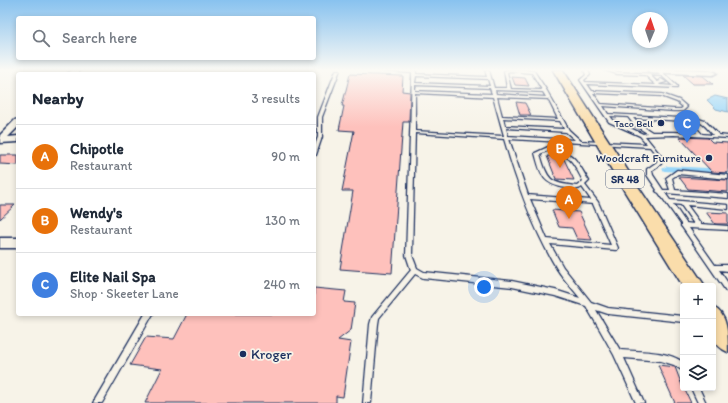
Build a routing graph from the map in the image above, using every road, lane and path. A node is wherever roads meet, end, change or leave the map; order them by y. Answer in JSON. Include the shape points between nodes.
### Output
{"nodes":[{"id":1,"x":492,"y":88,"type":"edge"},
{"id":2,"x":331,"y":89,"type":"edge"},
{"id":3,"x":414,"y":89,"type":"edge"},
{"id":4,"x":506,"y":89,"type":"edge"},
{"id":5,"x":509,"y":89,"type":"joint"},
{"id":6,"x":570,"y":89,"type":"edge"},
{"id":7,"x":588,"y":89,"type":"edge"},
{"id":8,"x":545,"y":91,"type":"joint"},
{"id":9,"x":414,"y":92,"type":"junction"},
{"id":10,"x":590,"y":92,"type":"junction"},
{"id":11,"x":495,"y":96,"type":"junction"},
{"id":12,"x":549,"y":98,"type":"junction"},
{"id":13,"x":599,"y":105,"type":"junction"},
{"id":14,"x":607,"y":115,"type":"junction"},
{"id":15,"x":629,"y":116,"type":"junction"},
{"id":16,"x":501,"y":117,"type":"junction"},
{"id":17,"x":686,"y":119,"type":"junction"},
{"id":18,"x":561,"y":120,"type":"junction"},
{"id":19,"x":16,"y":124,"type":"edge"},
{"id":20,"x":504,"y":127,"type":"junction"},
{"id":21,"x":567,"y":131,"type":"junction"},
{"id":22,"x":413,"y":132,"type":"junction"},
{"id":23,"x":652,"y":134,"type":"junction"},
{"id":24,"x":642,"y":135,"type":"junction"},
{"id":25,"x":701,"y":135,"type":"junction"},
{"id":26,"x":717,"y":136,"type":"junction"},
{"id":27,"x":728,"y":137,"type":"edge"},
{"id":28,"x":507,"y":138,"type":"junction"},
{"id":29,"x":0,"y":140,"type":"edge"},
{"id":30,"x":16,"y":140,"type":"edge"},
{"id":31,"x":546,"y":140,"type":"junction"},
{"id":32,"x":580,"y":142,"type":"junction"},
{"id":33,"x":604,"y":144,"type":"junction"},
{"id":34,"x":651,"y":146,"type":"junction"},
{"id":35,"x":548,"y":148,"type":"junction"},
{"id":36,"x":316,"y":149,"type":"edge"},
{"id":37,"x":728,"y":177,"type":"edge"},
{"id":38,"x":582,"y":184,"type":"junction"},
{"id":39,"x":659,"y":191,"type":"junction"},
{"id":40,"x":673,"y":192,"type":"junction"},
{"id":41,"x":728,"y":196,"type":"edge"},
{"id":42,"x":526,"y":197,"type":"junction"},
{"id":43,"x":595,"y":202,"type":"junction"},
{"id":44,"x":668,"y":202,"type":"junction"},
{"id":45,"x":683,"y":204,"type":"junction"},
{"id":46,"x":728,"y":207,"type":"edge"},
{"id":47,"x":683,"y":225,"type":"junction"},
{"id":48,"x":699,"y":226,"type":"junction"},
{"id":49,"x":728,"y":228,"type":"edge"},
{"id":50,"x":546,"y":241,"type":"junction"},
{"id":51,"x":0,"y":243,"type":"edge"},
{"id":52,"x":16,"y":243,"type":"edge"},
{"id":53,"x":713,"y":267,"type":"junction"},
{"id":54,"x":728,"y":268,"type":"edge"},
{"id":55,"x":414,"y":270,"type":"junction"},
{"id":56,"x":692,"y":283,"type":"edge"},
{"id":57,"x":728,"y":289,"type":"edge"},
{"id":58,"x":588,"y":304,"type":"junction"},
{"id":59,"x":148,"y":316,"type":"edge"},
{"id":60,"x":680,"y":319,"type":"edge"},
{"id":61,"x":717,"y":321,"type":"edge"},
{"id":62,"x":728,"y":342,"type":"edge"},
{"id":63,"x":618,"y":354,"type":"junction"},
{"id":64,"x":680,"y":365,"type":"edge"},
{"id":65,"x":696,"y":391,"type":"edge"},
{"id":66,"x":97,"y":403,"type":"edge"},
{"id":67,"x":367,"y":403,"type":"edge"},
{"id":68,"x":640,"y":403,"type":"edge"},
{"id":69,"x":702,"y":403,"type":"edge"}],
"edges":[{"from":1,"to":11,"type":"lane"},
{"from":2,"to":36,"type":"lane","via":[[320,116],[320,136]]},
{"from":3,"to":9,"type":"lane"},
{"from":4,"to":5,"type":"lane"},
{"from":5,"to":8,"type":"lane"},
{"from":6,"to":33,"type":"main road","number":"SR 48"},
{"from":7,"to":10,"type":"lane"},
{"from":8,"to":12,"type":"lane"},
{"from":9,"to":11,"type":"lane"},
{"from":9,"to":22,"type":"lane"},
{"from":10,"to":13,"type":"lane"},
{"from":10,"to":13,"type":"lane","via":[[662,96],[678,100],[685,108],[673,110]]},
{"from":11,"to":12,"type":"lane"},
{"from":11,"to":16,"type":"lane"},
{"from":12,"to":18,"type":"lane"},
{"from":13,"to":14,"type":"lane"},
{"from":14,"to":15,"type":"lane"},
{"from":14,"to":24,"type":"lane","via":[[614,123]]},
{"from":15,"to":17,"type":"lane"},
{"from":15,"to":23,"type":"lane"},
{"from":16,"to":18,"type":"lane"},
{"from":16,"to":20,"type":"lane"},
{"from":17,"to":25,"type":"lane"},
{"from":17,"to":26,"type":"lane","via":[[703,122]]},
{"from":18,"to":21,"type":"lane"},
{"from":19,"to":29,"type":"street"},
{"from":20,"to":21,"type":"lane"},
{"from":20,"to":28,"type":"lane"},
{"from":21,"to":32,"type":"lane"},
{"from":22,"to":28,"type":"lane"},
{"from":22,"to":55,"type":"lane","via":[[409,255]]},
{"from":23,"to":24,"type":"lane"},
{"from":23,"to":25,"type":"lane"},
{"from":24,"to":34,"type":"lane"},
{"from":25,"to":26,"type":"lane"},
{"from":26,"to":27,"type":"lane"},
{"from":28,"to":31,"type":"lane"},
{"from":28,"to":42,"type":"lane"},
{"from":29,"to":30,"type":"street"},
{"from":31,"to":32,"type":"lane"},
{"from":31,"to":35,"type":"lane"},
{"from":32,"to":33,"type":"lane"},
{"from":33,"to":34,"type":"lane"},
{"from":33,"to":56,"type":"main road","number":"SR 48"},
{"from":34,"to":39,"type":"lane","via":[[660,160],[648,173]]},
{"from":35,"to":38,"type":"lane","via":[[572,156],[586,181]]},
{"from":35,"to":38,"type":"lane","via":[[537,153],[544,176],[555,185],[578,188]]},
{"from":37,"to":40,"type":"lane","via":[[677,172],[669,178]]},
{"from":38,"to":43,"type":"lane"},
{"from":39,"to":40,"type":"lane"},
{"from":39,"to":44,"type":"lane"},
{"from":40,"to":41,"type":"lane"},
{"from":42,"to":43,"type":"lane"},
{"from":42,"to":50,"type":"lane"},
{"from":43,"to":50,"type":"lane","via":[[615,248]]},
{"from":44,"to":45,"type":"lane"},
{"from":44,"to":47,"type":"lane"},
{"from":45,"to":46,"type":"lane"},
{"from":45,"to":48,"type":"lane"},
{"from":47,"to":48,"type":"lane"},
{"from":47,"to":53,"type":"lane"},
{"from":48,"to":49,"type":"lane"},
{"from":50,"to":58,"type":"lane","via":[[557,264]]},
{"from":51,"to":52,"type":"street"},
{"from":53,"to":54,"type":"lane"},
{"from":53,"to":57,"type":"lane"},
{"from":55,"to":58,"type":"lane","via":[[423,275],[512,284],[555,293]]},
{"from":55,"to":67,"type":"lane","via":[[376,317]]},
{"from":58,"to":60,"type":"lane","via":[[608,311]]},
{"from":58,"to":63,"type":"lane"},
{"from":59,"to":66,"type":"lane"},
{"from":61,"to":62,"type":"main road"},
{"from":63,"to":64,"type":"lane","via":[[667,358]]},
{"from":63,"to":68,"type":"lane"},
{"from":65,"to":69,"type":"lane"}]}
